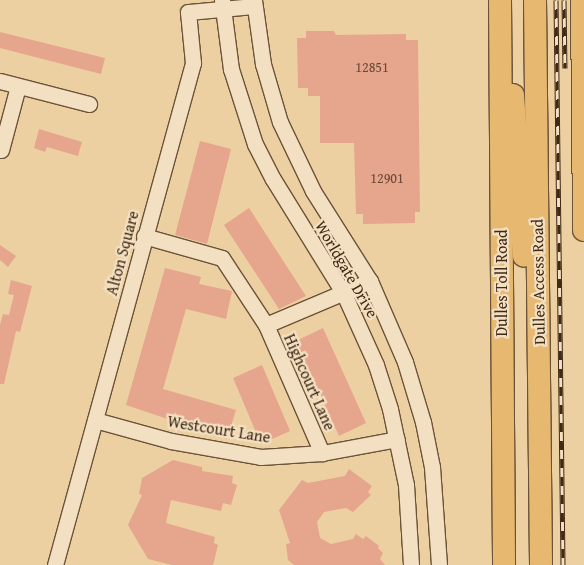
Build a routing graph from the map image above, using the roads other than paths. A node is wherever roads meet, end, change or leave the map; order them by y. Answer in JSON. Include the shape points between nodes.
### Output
{"nodes":[{"id":1,"x":502,"y":0,"type":"edge"},
{"id":2,"x":535,"y":0,"type":"edge"},
{"id":3,"x":582,"y":0,"type":"edge"},
{"id":4,"x":254,"y":3,"type":"edge"},
{"id":5,"x":222,"y":5,"type":"edge"},
{"id":6,"x":0,"y":81,"type":"edge"},
{"id":7,"x":18,"y":86,"type":"junction"},
{"id":8,"x":89,"y":104,"type":"dead end"},
{"id":9,"x":1,"y":150,"type":"edge"},
{"id":10,"x":584,"y":230,"type":"edge"},
{"id":11,"x":144,"y":236,"type":"junction"},
{"id":12,"x":370,"y":281,"type":"junction"},
{"id":13,"x":344,"y":294,"type":"junction"},
{"id":14,"x":266,"y":325,"type":"junction"},
{"id":15,"x":95,"y":420,"type":"junction"},
{"id":16,"x":540,"y":436,"type":"junction"},
{"id":17,"x":397,"y":439,"type":"junction"},
{"id":18,"x":322,"y":453,"type":"junction"},
{"id":19,"x":55,"y":565,"type":"edge"},
{"id":20,"x":411,"y":565,"type":"edge"},
{"id":21,"x":439,"y":565,"type":"edge"},
{"id":22,"x":504,"y":565,"type":"edge"},
{"id":23,"x":541,"y":565,"type":"edge"}],
"edges":[{"from":1,"to":16,"type":"highway","via":[[515,112],[530,365]]},
{"from":1,"to":22,"type":"highway","name":"Dulles Toll Road"},
{"from":2,"to":16,"type":"highway","name":"Dulles Access Road"},
{"from":3,"to":10,"type":"highway"},
{"from":4,"to":5,"type":"street","name":"Alton Square"},
{"from":4,"to":12,"type":"street","name":"Worldgate Drive","via":[[265,74],[288,140],[313,191]]},
{"from":5,"to":11,"type":"street","name":"Alton Square","via":[[188,12],[193,62]]},
{"from":5,"to":13,"type":"street","name":"Worldgate Drive","via":[[236,88],[256,144],[272,179]]},
{"from":6,"to":7,"type":"street"},
{"from":7,"to":8,"type":"street"},
{"from":7,"to":9,"type":"street"},
{"from":11,"to":14,"type":"street","name":"Highcourt Lane","via":[[222,258]]},
{"from":11,"to":15,"type":"street","name":"Alton Square"},
{"from":12,"to":13,"type":"street","name":"Highcourt Lane"},
{"from":12,"to":21,"type":"street","name":"Worldgate Drive","via":[[397,341],[423,422],[437,510]]},
{"from":13,"to":14,"type":"street","name":"Highcourt Lane"},
{"from":13,"to":17,"type":"street","name":"Worldgate Drive","via":[[376,365]]},
{"from":14,"to":18,"type":"street","name":"Highcourt Lane"},
{"from":15,"to":18,"type":"street","name":"Westcourt Lane","via":[[171,441],[261,458]]},
{"from":15,"to":19,"type":"street","name":"Alton Square"},
{"from":16,"to":23,"type":"highway","name":"Dulles Access Road"},
{"from":17,"to":18,"type":"street","name":"Westcourt Lane"},
{"from":17,"to":20,"type":"street","name":"Worldgate Drive","via":[[406,485]]}]}
